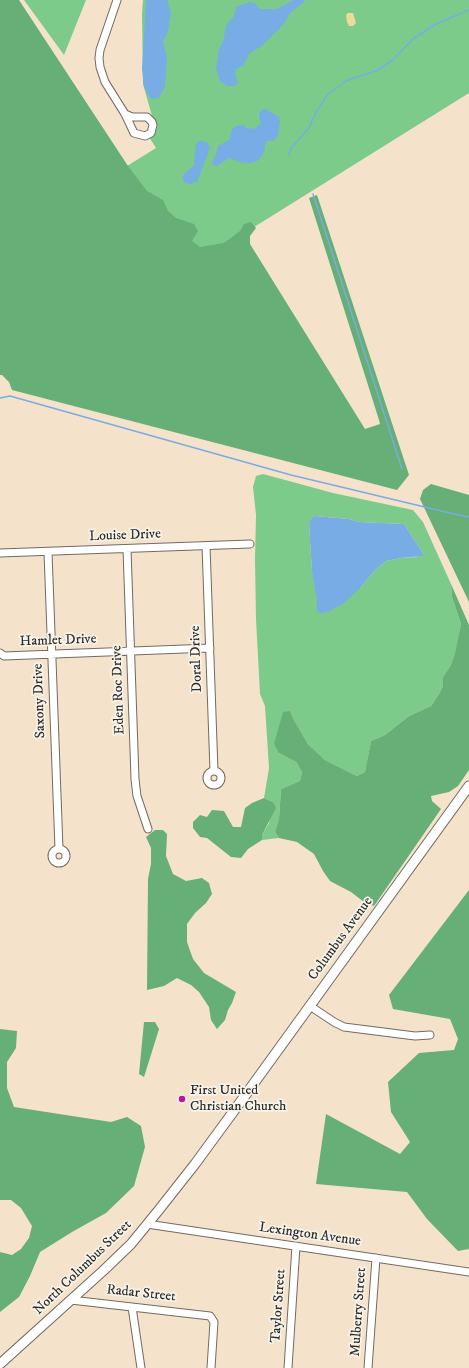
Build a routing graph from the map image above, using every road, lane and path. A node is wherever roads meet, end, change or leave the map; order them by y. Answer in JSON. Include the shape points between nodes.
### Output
{"nodes":[{"id":1,"x":117,"y":0,"type":"edge"},
{"id":2,"x":125,"y":114,"type":"dead end"},
{"id":3,"x":250,"y":544,"type":"dead end"},
{"id":4,"x":206,"y":546,"type":"junction"},
{"id":5,"x":127,"y":549,"type":"junction"},
{"id":6,"x":48,"y":552,"type":"junction"},
{"id":7,"x":0,"y":553,"type":"edge"},
{"id":8,"x":210,"y":648,"type":"junction"},
{"id":9,"x":131,"y":651,"type":"junction"},
{"id":10,"x":51,"y":654,"type":"junction"},
{"id":11,"x":1,"y":656,"type":"edge"},
{"id":12,"x":214,"y":771,"type":"dead end"},
{"id":13,"x":469,"y":786,"type":"edge"},
{"id":14,"x":148,"y":828,"type":"dead end"},
{"id":15,"x":59,"y":849,"type":"dead end"},
{"id":16,"x":310,"y":1006,"type":"junction"},
{"id":17,"x":430,"y":1035,"type":"dead end"},
{"id":18,"x":236,"y":1108,"type":"joint"},
{"id":19,"x":147,"y":1224,"type":"junction"},
{"id":20,"x":296,"y":1246,"type":"junction"},
{"id":21,"x":376,"y":1258,"type":"junction"},
{"id":22,"x":469,"y":1272,"type":"edge"},
{"id":23,"x":71,"y":1300,"type":"junction"},
{"id":24,"x":132,"y":1306,"type":"junction"},
{"id":25,"x":0,"y":1364,"type":"edge"},
{"id":26,"x":141,"y":1368,"type":"edge"},
{"id":27,"x":211,"y":1368,"type":"edge"},
{"id":28,"x":288,"y":1368,"type":"edge"},
{"id":29,"x":368,"y":1368,"type":"edge"}],
"edges":[{"from":1,"to":2,"type":"street","via":[[99,58],[105,82]]},
{"from":3,"to":4,"type":"street","name":"Louise Drive"},
{"from":4,"to":5,"type":"street","name":"Louise Drive"},
{"from":4,"to":8,"type":"street","name":"Doral Drive"},
{"from":5,"to":6,"type":"street","name":"Louise Drive"},
{"from":5,"to":9,"type":"street","name":"Eden Roc Drive"},
{"from":6,"to":7,"type":"street","name":"Louise Drive"},
{"from":6,"to":10,"type":"street","name":"Saxony Drive"},
{"from":8,"to":9,"type":"street","name":"Hamlet Drive"},
{"from":8,"to":12,"type":"street","name":"Doral Drive"},
{"from":9,"to":10,"type":"street","name":"Hamlet Drive"},
{"from":9,"to":14,"type":"street","name":"Eden Roc Drive","via":[[136,791]]},
{"from":10,"to":11,"type":"street","name":"Hamlet Drive"},
{"from":10,"to":15,"type":"street","name":"Saxony Drive"},
{"from":13,"to":16,"type":"main road","name":"Columbus Avenue"},
{"from":16,"to":17,"type":"street","via":[[344,1027],[415,1036]]},
{"from":16,"to":18,"type":"main road","name":"Columbus Avenue"},
{"from":18,"to":19,"type":"main road","name":"North Columbus Street"},
{"from":19,"to":20,"type":"street","name":"Lexington Avenue"},
{"from":19,"to":23,"type":"main road","name":"North Columbus Street","via":[[131,1244]]},
{"from":20,"to":21,"type":"street","name":"Lexington Avenue"},
{"from":20,"to":28,"type":"street","name":"Taylor Street"},
{"from":21,"to":22,"type":"street","name":"Lexington Avenue"},
{"from":21,"to":29,"type":"street","name":"Mulberry Street"},
{"from":23,"to":24,"type":"street","name":"Radar Street"},
{"from":23,"to":25,"type":"main road","name":"North Columbus Street"},
{"from":24,"to":26,"type":"street"},
{"from":24,"to":27,"type":"street","name":"Radar Street","via":[[212,1317],[214,1322]]}]}
